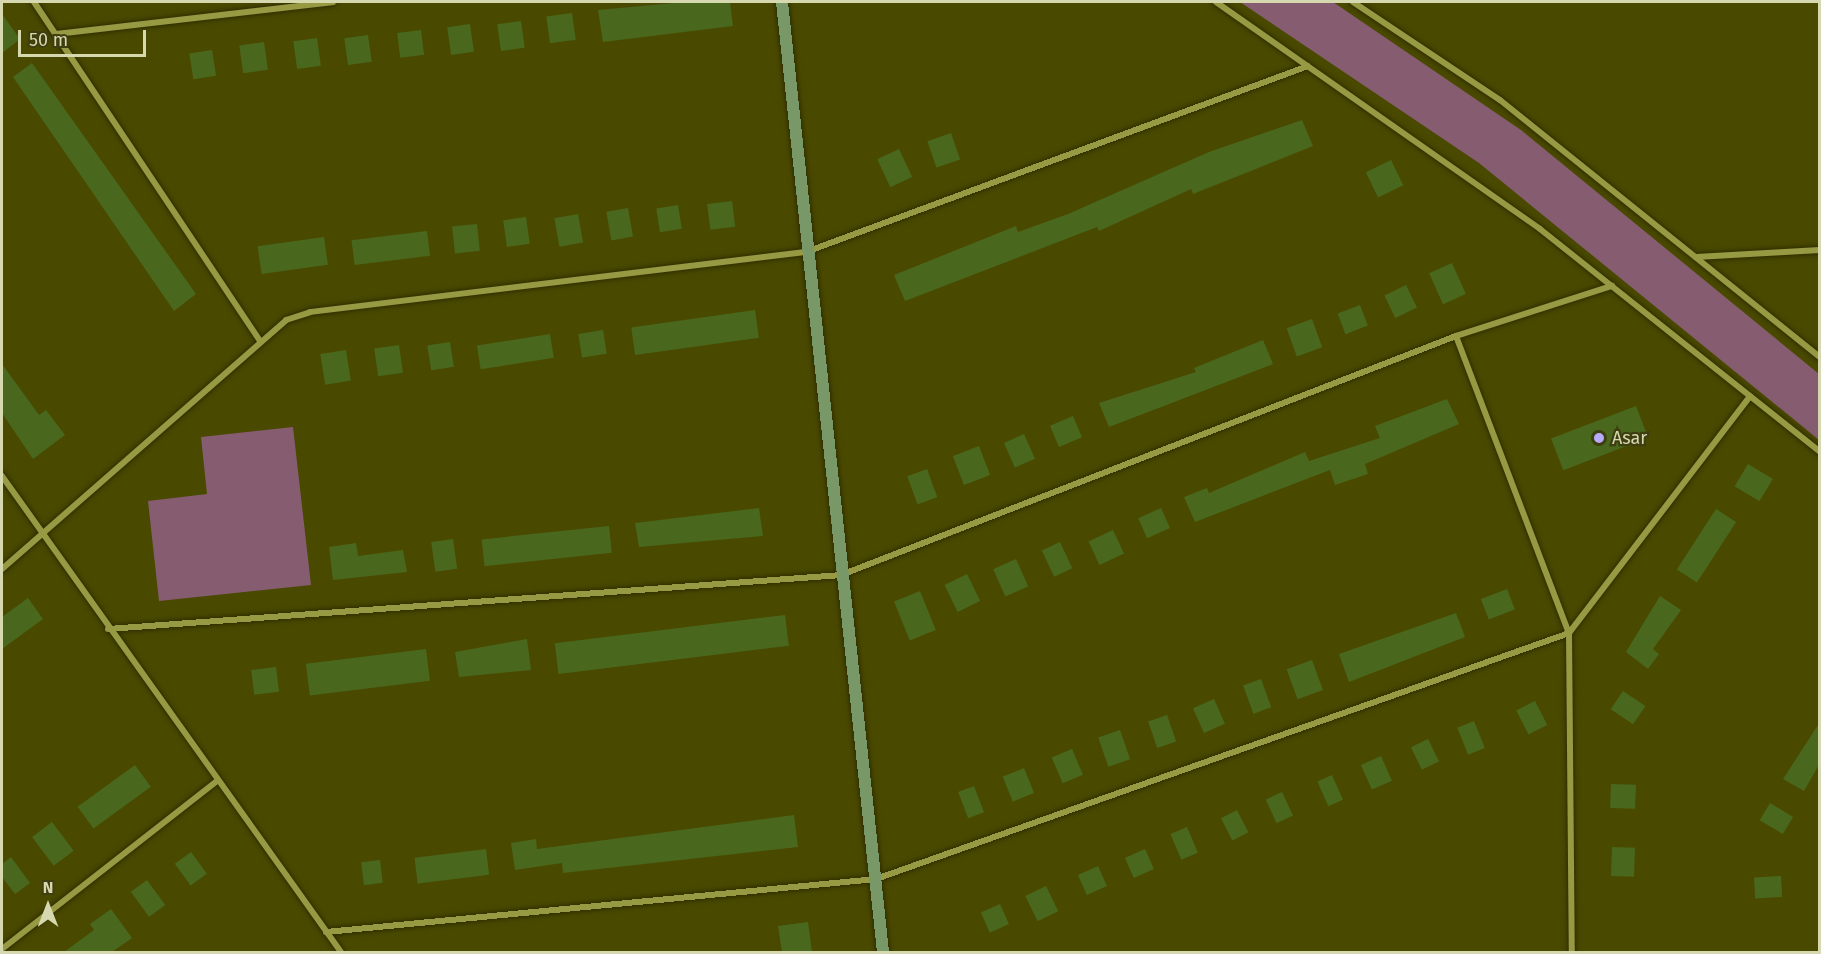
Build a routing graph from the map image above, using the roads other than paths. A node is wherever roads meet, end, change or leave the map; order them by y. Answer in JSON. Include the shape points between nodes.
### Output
{"nodes":[{"id":1,"x":34,"y":2,"type":"edge"},
{"id":2,"x":333,"y":2,"type":"edge"},
{"id":3,"x":782,"y":2,"type":"edge"},
{"id":4,"x":1215,"y":2,"type":"edge"},
{"id":5,"x":1353,"y":2,"type":"edge"},
{"id":6,"x":57,"y":34,"type":"junction"},
{"id":7,"x":1308,"y":66,"type":"junction"},
{"id":8,"x":1820,"y":250,"type":"edge"},
{"id":9,"x":806,"y":252,"type":"junction"},
{"id":10,"x":1696,"y":257,"type":"junction"},
{"id":11,"x":1612,"y":286,"type":"junction"},
{"id":12,"x":1456,"y":336,"type":"junction"},
{"id":13,"x":261,"y":341,"type":"junction"},
{"id":14,"x":1820,"y":357,"type":"edge"},
{"id":15,"x":1750,"y":396,"type":"junction"},
{"id":16,"x":1820,"y":452,"type":"edge"},
{"id":17,"x":2,"y":476,"type":"edge"},
{"id":18,"x":44,"y":537,"type":"junction"},
{"id":19,"x":2,"y":569,"type":"edge"},
{"id":20,"x":841,"y":575,"type":"junction"},
{"id":21,"x":108,"y":629,"type":"junction"},
{"id":22,"x":1569,"y":633,"type":"junction"},
{"id":23,"x":217,"y":781,"type":"junction"},
{"id":24,"x":876,"y":879,"type":"junction"},
{"id":25,"x":326,"y":932,"type":"junction"},
{"id":26,"x":2,"y":949,"type":"edge"},
{"id":27,"x":341,"y":952,"type":"edge"},
{"id":28,"x":883,"y":952,"type":"edge"},
{"id":29,"x":1572,"y":952,"type":"edge"}],
"edges":[{"from":1,"to":6,"type":"street"},
{"from":2,"to":6,"type":"street"},
{"from":3,"to":9,"type":"street"},
{"from":4,"to":7,"type":"street"},
{"from":5,"to":10,"type":"street","via":[[1500,100]]},
{"from":6,"to":13,"type":"street"},
{"from":7,"to":9,"type":"street"},
{"from":7,"to":11,"type":"street","via":[[1540,229]]},
{"from":8,"to":10,"type":"street"},
{"from":9,"to":13,"type":"street","via":[[310,312],[286,320]]},
{"from":9,"to":20,"type":"street"},
{"from":10,"to":14,"type":"street"},
{"from":11,"to":12,"type":"street"},
{"from":11,"to":15,"type":"street"},
{"from":12,"to":20,"type":"street"},
{"from":12,"to":22,"type":"street"},
{"from":13,"to":18,"type":"street"},
{"from":15,"to":16,"type":"street"},
{"from":15,"to":22,"type":"street"},
{"from":17,"to":18,"type":"street"},
{"from":18,"to":19,"type":"street"},
{"from":18,"to":21,"type":"street"},
{"from":20,"to":21,"type":"street"},
{"from":20,"to":24,"type":"street"},
{"from":21,"to":23,"type":"street"},
{"from":22,"to":24,"type":"street"},
{"from":22,"to":29,"type":"street"},
{"from":23,"to":25,"type":"street"},
{"from":23,"to":26,"type":"street"},
{"from":24,"to":25,"type":"street"},
{"from":24,"to":28,"type":"street"},
{"from":25,"to":27,"type":"street"}]}
